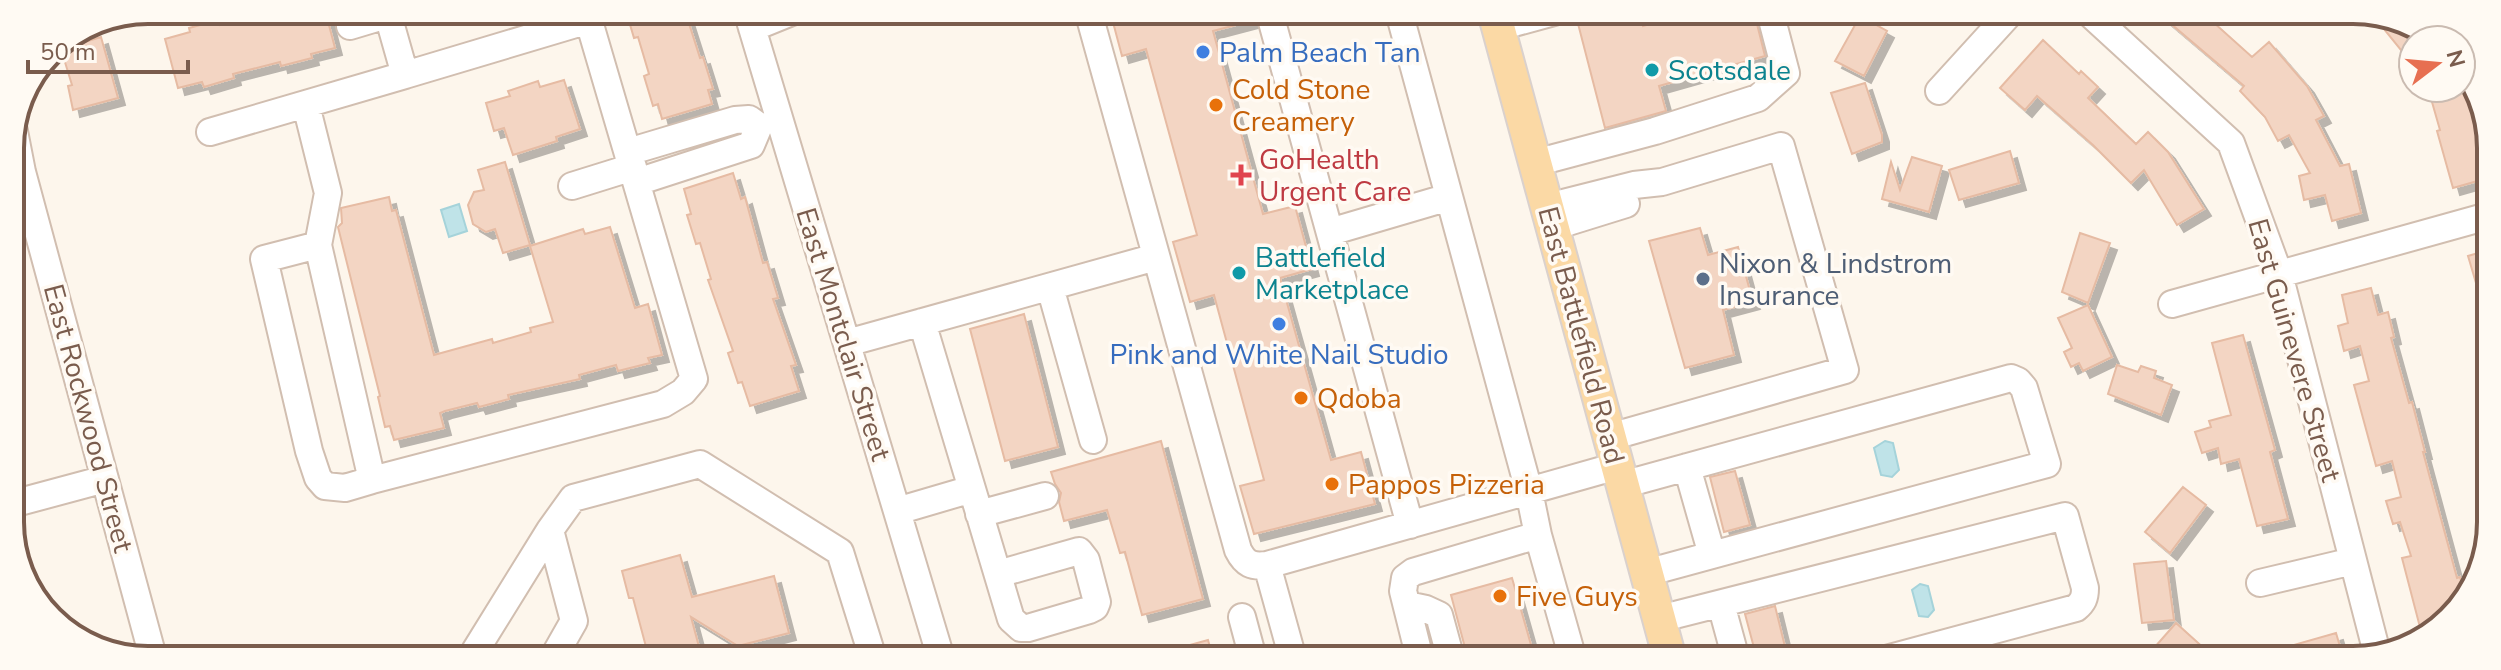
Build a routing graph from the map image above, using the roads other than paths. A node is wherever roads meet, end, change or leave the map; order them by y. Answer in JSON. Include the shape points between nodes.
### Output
{"nodes":[{"id":1,"x":355,"y":24,"type":"edge"},
{"id":2,"x":394,"y":24,"type":"edge"},
{"id":3,"x":563,"y":24,"type":"edge"},
{"id":4,"x":590,"y":24,"type":"edge"},
{"id":5,"x":750,"y":24,"type":"edge"},
{"id":6,"x":1092,"y":24,"type":"edge"},
{"id":7,"x":1273,"y":24,"type":"edge"},
{"id":8,"x":1402,"y":24,"type":"edge"},
{"id":9,"x":1497,"y":24,"type":"edge"},
{"id":10,"x":1773,"y":24,"type":"edge"},
{"id":11,"x":2000,"y":24,"type":"edge"},
{"id":12,"x":2101,"y":24,"type":"edge"},
{"id":13,"x":350,"y":26,"type":"dead end"},
{"id":14,"x":405,"y":75,"type":"junction"},
{"id":15,"x":1939,"y":91,"type":"dead end"},
{"id":16,"x":306,"y":105,"type":"junction"},
{"id":17,"x":769,"y":122,"type":"junction"},
{"id":18,"x":210,"y":132,"type":"dead end"},
{"id":19,"x":1535,"y":163,"type":"junction"},
{"id":20,"x":633,"y":167,"type":"junction"},
{"id":21,"x":572,"y":186,"type":"dead end"},
{"id":22,"x":1449,"y":197,"type":"junction"},
{"id":23,"x":24,"y":201,"type":"edge"},
{"id":24,"x":1550,"y":217,"type":"junction"},
{"id":25,"x":2477,"y":219,"type":"edge"},
{"id":26,"x":1330,"y":232,"type":"junction"},
{"id":27,"x":318,"y":245,"type":"junction"},
{"id":28,"x":1156,"y":257,"type":"junction"},
{"id":29,"x":2279,"y":274,"type":"junction"},
{"id":30,"x":1050,"y":287,"type":"junction"},
{"id":31,"x":2172,"y":304,"type":"dead end"},
{"id":32,"x":922,"y":322,"type":"junction"},
{"id":33,"x":847,"y":343,"type":"junction"},
{"id":34,"x":1093,"y":440,"type":"dead end"},
{"id":35,"x":1616,"y":463,"type":"junction"},
{"id":36,"x":1687,"y":467,"type":"junction"},
{"id":37,"x":105,"y":479,"type":"junction"},
{"id":38,"x":372,"y":480,"type":"junction"},
{"id":39,"x":1529,"y":491,"type":"junction"},
{"id":40,"x":1045,"y":496,"type":"dead end"},
{"id":41,"x":24,"y":501,"type":"edge"},
{"id":42,"x":976,"y":502,"type":"junction"},
{"id":43,"x":897,"y":511,"type":"junction"},
{"id":44,"x":1410,"y":525,"type":"junction"},
{"id":45,"x":550,"y":530,"type":"junction"},
{"id":46,"x":1538,"y":535,"type":"junction"},
{"id":47,"x":1712,"y":555,"type":"junction"},
{"id":48,"x":2353,"y":561,"type":"junction"},
{"id":49,"x":1267,"y":565,"type":"junction"},
{"id":50,"x":1646,"y":573,"type":"junction"},
{"id":51,"x":998,"y":574,"type":"dead end"},
{"id":52,"x":2260,"y":583,"type":"dead end"},
{"id":53,"x":1721,"y":604,"type":"junction"},
{"id":54,"x":1407,"y":605,"type":"junction"},
{"id":55,"x":1242,"y":617,"type":"dead end"},
{"id":56,"x":1659,"y":619,"type":"junction"},
{"id":57,"x":2375,"y":644,"type":"edge"},
{"id":58,"x":150,"y":646,"type":"edge"},
{"id":59,"x":478,"y":646,"type":"edge"},
{"id":60,"x":560,"y":646,"type":"edge"},
{"id":61,"x":869,"y":646,"type":"edge"},
{"id":62,"x":937,"y":646,"type":"edge"},
{"id":63,"x":1250,"y":646,"type":"edge"},
{"id":64,"x":1289,"y":646,"type":"edge"},
{"id":65,"x":1417,"y":646,"type":"edge"},
{"id":66,"x":1447,"y":646,"type":"edge"},
{"id":67,"x":1569,"y":646,"type":"edge"},
{"id":68,"x":1666,"y":646,"type":"edge"},
{"id":69,"x":1732,"y":646,"type":"edge"},
{"id":70,"x":1934,"y":646,"type":"edge"}],
"edges":[{"from":1,"to":13,"type":"street"},
{"from":2,"to":14,"type":"street"},
{"from":3,"to":14,"type":"street"},
{"from":4,"to":20,"type":"street"},
{"from":5,"to":17,"type":"street","name":"East Montclair Street"},
{"from":6,"to":28,"type":"street"},
{"from":7,"to":26,"type":"street"},
{"from":8,"to":22,"type":"street"},
{"from":9,"to":19,"type":"main road","name":"East Battlefield Road"},
{"from":10,"to":19,"type":"street","via":[[1786,73],[1758,98]]},
{"from":11,"to":15,"type":"street"},
{"from":12,"to":29,"type":"street","name":"East Guinevere Street","via":[[2231,143]]},
{"from":14,"to":16,"type":"street"},
{"from":16,"to":18,"type":"street"},
{"from":16,"to":27,"type":"street","via":[[328,193]]},
{"from":17,"to":20,"type":"street","via":[[735,120]]},
{"from":17,"to":33,"type":"street","name":"East Montclair Street"},
{"from":19,"to":24,"type":"main road","name":"East Battlefield Road"},
{"from":20,"to":21,"type":"street"},
{"from":20,"to":38,"type":"street","via":[[694,379],[663,404]]},
{"from":22,"to":26,"type":"street"},
{"from":22,"to":39,"type":"street"},
{"from":23,"to":37,"type":"street","name":"East Rockwood Street"},
{"from":24,"to":35,"type":"main road","name":"East Battlefield Road"},
{"from":24,"to":35,"type":"street","via":[[1634,185],[1662,182],[1781,146],[1845,370]]},
{"from":25,"to":29,"type":"street"},
{"from":26,"to":44,"type":"street"},
{"from":27,"to":38,"type":"street"},
{"from":27,"to":38,"type":"street","via":[[264,259],[267,274],[318,478],[325,486],[345,488]]},
{"from":28,"to":30,"type":"street"},
{"from":28,"to":49,"type":"street","via":[[1238,550],[1255,567]]},
{"from":29,"to":31,"type":"street"},
{"from":29,"to":48,"type":"street","name":"East Guinevere Street"},
{"from":30,"to":32,"type":"street"},
{"from":30,"to":34,"type":"street"},
{"from":32,"to":33,"type":"street"},
{"from":32,"to":42,"type":"street"},
{"from":33,"to":43,"type":"street","name":"East Montclair Street"},
{"from":35,"to":36,"type":"street"},
{"from":35,"to":39,"type":"street"},
{"from":35,"to":50,"type":"main road","name":"East Battlefield Road"},
{"from":36,"to":47,"type":"street"},
{"from":36,"to":47,"type":"street","via":[[2011,378],[2024,388],[2047,464]]},
{"from":37,"to":41,"type":"street"},
{"from":37,"to":58,"type":"street","name":"East Rockwood Street"},
{"from":39,"to":44,"type":"street"},
{"from":39,"to":46,"type":"street"},
{"from":40,"to":42,"type":"street"},
{"from":42,"to":43,"type":"street"},
{"from":42,"to":51,"type":"street"},
{"from":43,"to":62,"type":"street","name":"East Montclair Street"},
{"from":44,"to":49,"type":"street"},
{"from":45,"to":59,"type":"street"},
{"from":45,"to":60,"type":"street","via":[[574,621]]},
{"from":45,"to":61,"type":"street","via":[[573,498],[700,464],[840,552]]},
{"from":46,"to":54,"type":"street","via":[[1413,572],[1405,578]]},
{"from":46,"to":67,"type":"street"},
{"from":47,"to":50,"type":"street"},
{"from":48,"to":52,"type":"street"},
{"from":48,"to":57,"type":"street","name":"East Guinevere Street"},
{"from":49,"to":64,"type":"street"},
{"from":50,"to":56,"type":"main road","name":"East Battlefield Road"},
{"from":53,"to":56,"type":"street"},
{"from":53,"to":69,"type":"street"},
{"from":53,"to":70,"type":"street","via":[[2065,516],[2085,588],[2082,603]]},
{"from":54,"to":65,"type":"street"},
{"from":54,"to":66,"type":"street","via":[[1439,615]]},
{"from":55,"to":63,"type":"street"},
{"from":56,"to":68,"type":"main road","name":"East Battlefield Road"}]}
